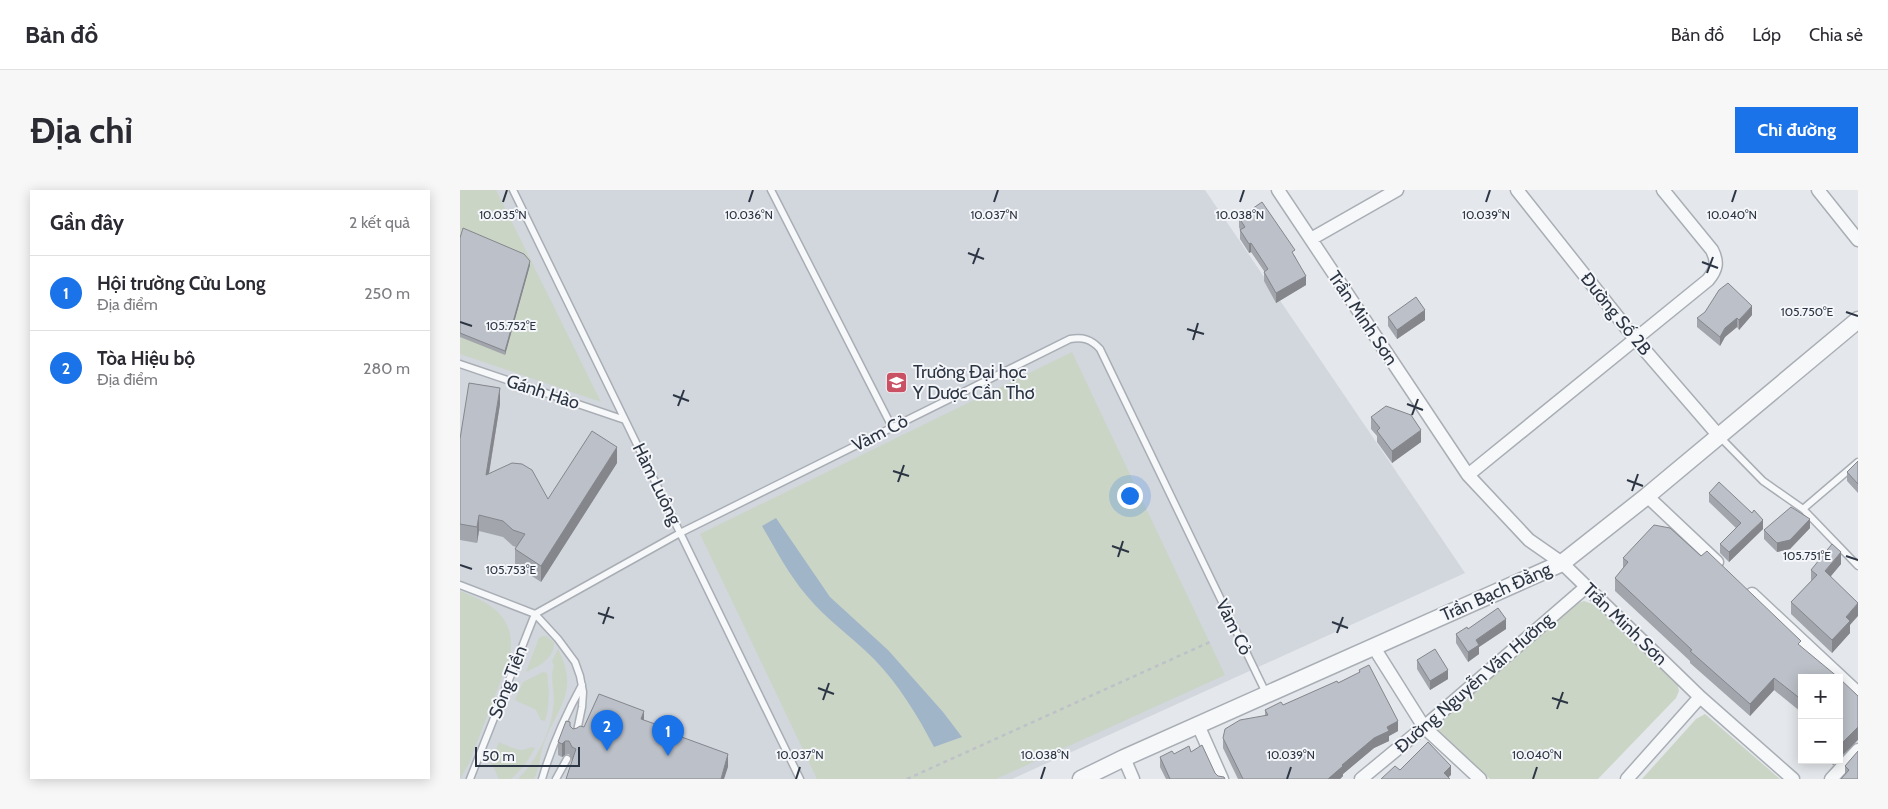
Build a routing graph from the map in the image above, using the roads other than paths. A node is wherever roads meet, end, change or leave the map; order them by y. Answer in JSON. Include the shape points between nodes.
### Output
{"nodes":[{"id":1,"x":512,"y":190,"type":"edge"},
{"id":2,"x":771,"y":190,"type":"edge"},
{"id":3,"x":1278,"y":190,"type":"edge"},
{"id":4,"x":1397,"y":190,"type":"edge"},
{"id":5,"x":1517,"y":190,"type":"edge"},
{"id":6,"x":1663,"y":190,"type":"edge"},
{"id":7,"x":1818,"y":190,"type":"edge"},
{"id":8,"x":1311,"y":239,"type":"junction"},
{"id":9,"x":1858,"y":240,"type":"edge"},
{"id":10,"x":1858,"y":320,"type":"edge"},
{"id":11,"x":1636,"y":340,"type":"junction"},
{"id":12,"x":460,"y":364,"type":"edge"},
{"id":13,"x":625,"y":420,"type":"junction"},
{"id":14,"x":892,"y":427,"type":"junction"},
{"id":15,"x":1718,"y":436,"type":"junction"},
{"id":16,"x":1858,"y":462,"type":"edge"},
{"id":17,"x":1468,"y":475,"type":"junction"},
{"id":18,"x":1647,"y":496,"type":"junction"},
{"id":19,"x":1803,"y":509,"type":"junction"},
{"id":20,"x":680,"y":533,"type":"junction"},
{"id":21,"x":1562,"y":564,"type":"junction"},
{"id":22,"x":1858,"y":566,"type":"edge"},
{"id":23,"x":1727,"y":571,"type":"edge"},
{"id":24,"x":460,"y":585,"type":"edge"},
{"id":25,"x":1742,"y":585,"type":"edge"},
{"id":26,"x":1586,"y":587,"type":"junction"},
{"id":27,"x":535,"y":614,"type":"junction"},
{"id":28,"x":1373,"y":646,"type":"junction"},
{"id":29,"x":582,"y":685,"type":"junction"},
{"id":30,"x":1266,"y":694,"type":"junction"},
{"id":31,"x":1858,"y":694,"type":"edge"},
{"id":32,"x":1700,"y":697,"type":"junction"},
{"id":33,"x":1198,"y":725,"type":"junction"},
{"id":34,"x":1424,"y":727,"type":"junction"},
{"id":35,"x":575,"y":737,"type":"edge"},
{"id":36,"x":1858,"y":750,"type":"edge"},
{"id":37,"x":1124,"y":758,"type":"junction"},
{"id":38,"x":567,"y":759,"type":"dead end"},
{"id":39,"x":470,"y":779,"type":"edge"},
{"id":40,"x":542,"y":779,"type":"edge"},
{"id":41,"x":556,"y":779,"type":"edge"},
{"id":42,"x":800,"y":779,"type":"edge"},
{"id":43,"x":1081,"y":779,"type":"edge"},
{"id":44,"x":1134,"y":779,"type":"edge"},
{"id":45,"x":1222,"y":779,"type":"edge"},
{"id":46,"x":1361,"y":779,"type":"edge"},
{"id":47,"x":1480,"y":779,"type":"edge"},
{"id":48,"x":1627,"y":779,"type":"edge"},
{"id":49,"x":1793,"y":779,"type":"edge"},
{"id":50,"x":1831,"y":779,"type":"edge"}],
"edges":[{"from":1,"to":13,"type":"lane","name":"Hàm Luông"},
{"from":2,"to":14,"type":"lane"},
{"from":3,"to":8,"type":"street","name":"Trần Minh Sơn"},
{"from":4,"to":8,"type":"street"},
{"from":5,"to":11,"type":"street","name":"Đường Số 2B"},
{"from":6,"to":11,"type":"street","via":[[1712,250],[1716,265],[1708,280]]},
{"from":7,"to":9,"type":"street"},
{"from":8,"to":17,"type":"street","name":"Trần Minh Sơn"},
{"from":10,"to":15,"type":"street","name":"Trần Bạch Đằng"},
{"from":11,"to":15,"type":"street","name":"Đường Số 2B"},
{"from":11,"to":17,"type":"street"},
{"from":12,"to":13,"type":"lane","name":"Gánh Hào"},
{"from":13,"to":20,"type":"lane","name":"Hàm Luông"},
{"from":14,"to":20,"type":"lane","name":"Vàm Cỏ"},
{"from":14,"to":30,"type":"lane","name":"Vàm Cỏ","via":[[1070,339],[1082,337],[1093,342],[1100,349]]},
{"from":15,"to":18,"type":"street","name":"Trần Bạch Đằng"},
{"from":15,"to":19,"type":"lane","via":[[1763,481]]},
{"from":16,"to":19,"type":"lane"},
{"from":17,"to":21,"type":"street","name":"Trần Minh Sơn","via":[[1530,540]]},
{"from":18,"to":21,"type":"street","name":"Trần Bạch Đằng"},
{"from":18,"to":23,"type":"street"},
{"from":19,"to":22,"type":"lane"},
{"from":20,"to":27,"type":"lane","name":"Vàm Cỏ"},
{"from":20,"to":42,"type":"lane","name":"Hàm Luông"},
{"from":21,"to":26,"type":"street","name":"Trần Minh Sơn"},
{"from":21,"to":28,"type":"street","name":"Trần Bạch Đằng"},
{"from":24,"to":27,"type":"lane"},
{"from":25,"to":31,"type":"street"},
{"from":26,"to":32,"type":"street","name":"Trần Minh Sơn"},
{"from":26,"to":34,"type":"street","name":"Đường Nguyễn Văn Hưởng"},
{"from":27,"to":29,"type":"lane","via":[[567,650]]},
{"from":27,"to":39,"type":"lane","name":"Sông Tiền"},
{"from":28,"to":30,"type":"street","name":"Trần Bạch Đằng"},
{"from":28,"to":34,"type":"street"},
{"from":29,"to":35,"type":"lane","via":[[582,707]]},
{"from":29,"to":40,"type":"lane","via":[[554,740]]},
{"from":30,"to":33,"type":"street","name":"Trần Bạch Đằng"},
{"from":32,"to":48,"type":"street"},
{"from":32,"to":49,"type":"street","name":"Trần Minh Sơn"},
{"from":33,"to":37,"type":"street","name":"Trần Bạch Đằng"},
{"from":33,"to":45,"type":"street"},
{"from":34,"to":46,"type":"street","name":"Đường Nguyễn Văn Hưởng"},
{"from":34,"to":47,"type":"street"},
{"from":36,"to":50,"type":"street"},
{"from":37,"to":43,"type":"street","name":"Trần Bạch Đằng"},
{"from":37,"to":44,"type":"street"},
{"from":38,"to":41,"type":"lane"}]}
